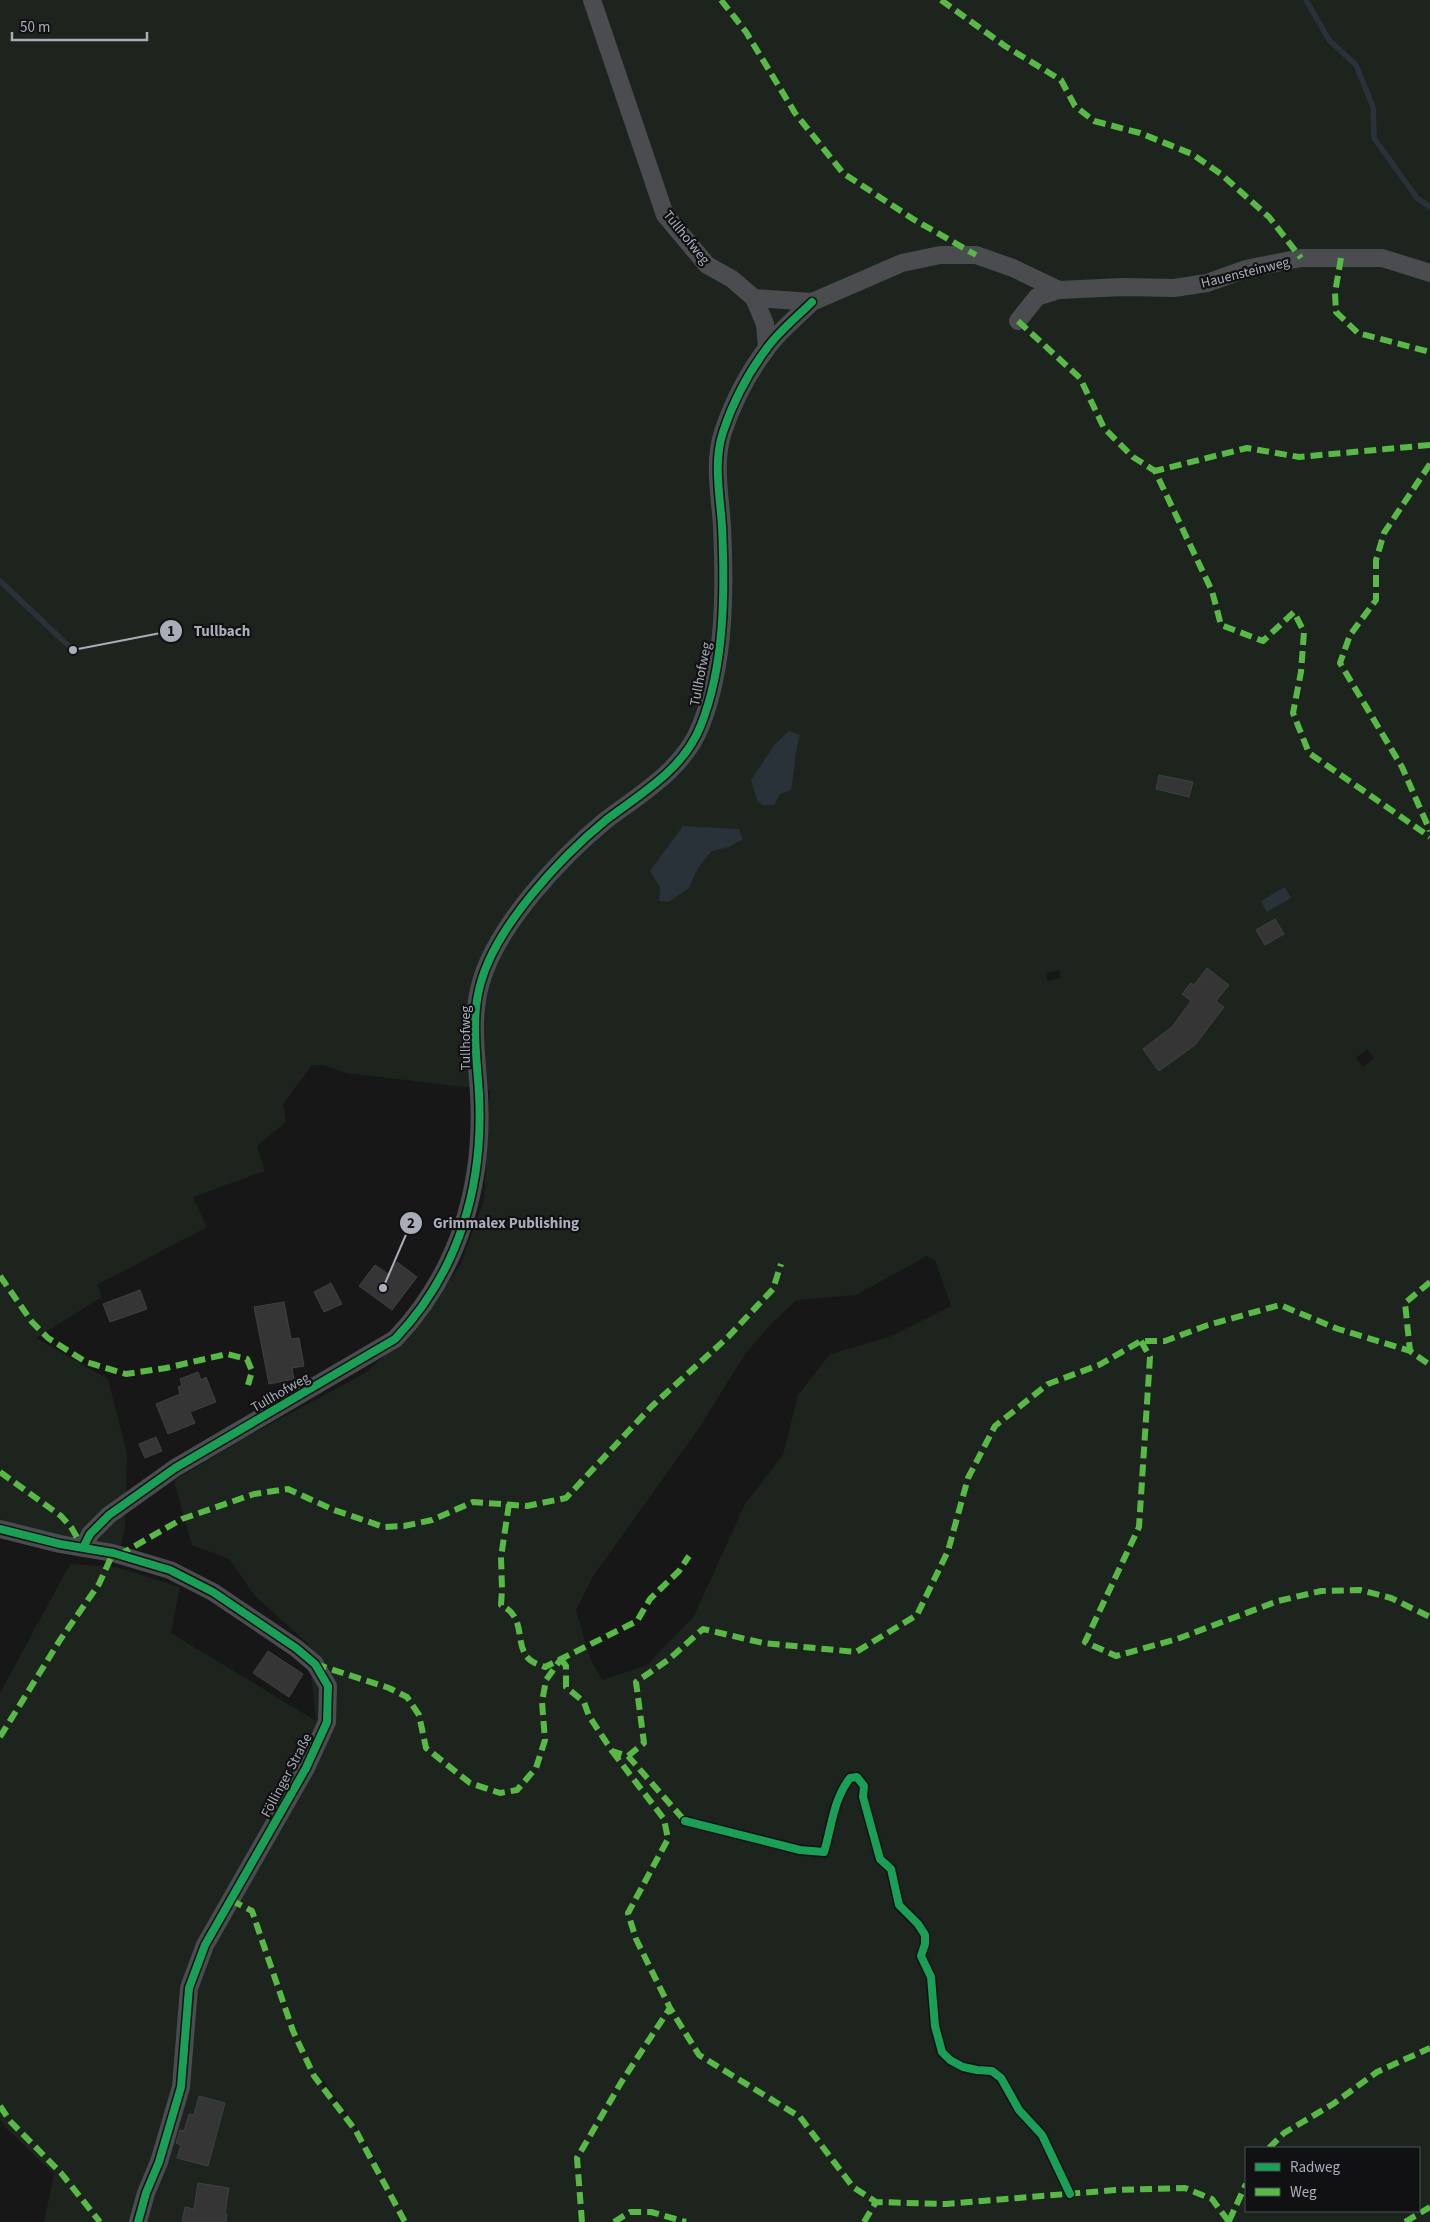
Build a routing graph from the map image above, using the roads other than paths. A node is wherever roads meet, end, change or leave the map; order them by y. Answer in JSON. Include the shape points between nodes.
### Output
{"nodes":[{"id":1,"x":592,"y":0,"type":"edge"},
{"id":2,"x":1430,"y":273,"type":"edge"},
{"id":3,"x":1058,"y":290,"type":"junction"},
{"id":4,"x":754,"y":298,"type":"junction"},
{"id":5,"x":812,"y":302,"type":"junction"},
{"id":6,"x":1018,"y":321,"type":"dead end"},
{"id":7,"x":767,"y":347,"type":"junction"},
{"id":8,"x":0,"y":1529,"type":"edge"},
{"id":9,"x":83,"y":1548,"type":"junction"},
{"id":10,"x":138,"y":2222,"type":"edge"}],
"edges":[{"from":1,"to":4,"type":"street","name":"Tullhofweg","via":[[664,214],[707,265],[732,279]]},
{"from":2,"to":3,"type":"street","name":"Hauensteinweg","via":[[1382,258],[1300,258],[1246,269],[1207,283],[1174,288]]},
{"from":3,"to":5,"type":"street","name":"Hauensteinweg","via":[[1013,268],[976,255],[940,255],[902,263]]},
{"from":3,"to":6,"type":"street","name":"Hauensteinweg","via":[[1037,297]]},
{"from":4,"to":5,"type":"street","name":"Hauensteinweg"},
{"from":4,"to":7,"type":"street","name":"Tullhofweg","via":[[765,324]]},
{"from":5,"to":7,"type":"street","name":"Hauensteinweg"},
{"from":7,"to":9,"type":"street","name":"Tullhofweg","via":[[741,388],[722,434],[718,468],[722,609],[712,696],[700,729],[685,753],[662,780],[563,858],[508,928],[487,965],[474,1020],[479,1097],[476,1180],[458,1243],[433,1292],[395,1339],[176,1468],[109,1515],[90,1534]]},
{"from":8,"to":9,"type":"street","name":"Föllinger Straße"},
{"from":9,"to":10,"type":"street","name":"Föllinger Straße","via":[[170,1570],[213,1592],[296,1648],[315,1664],[328,1686],[327,1722],[195,1968],[189,1988],[180,2086]]}]}
